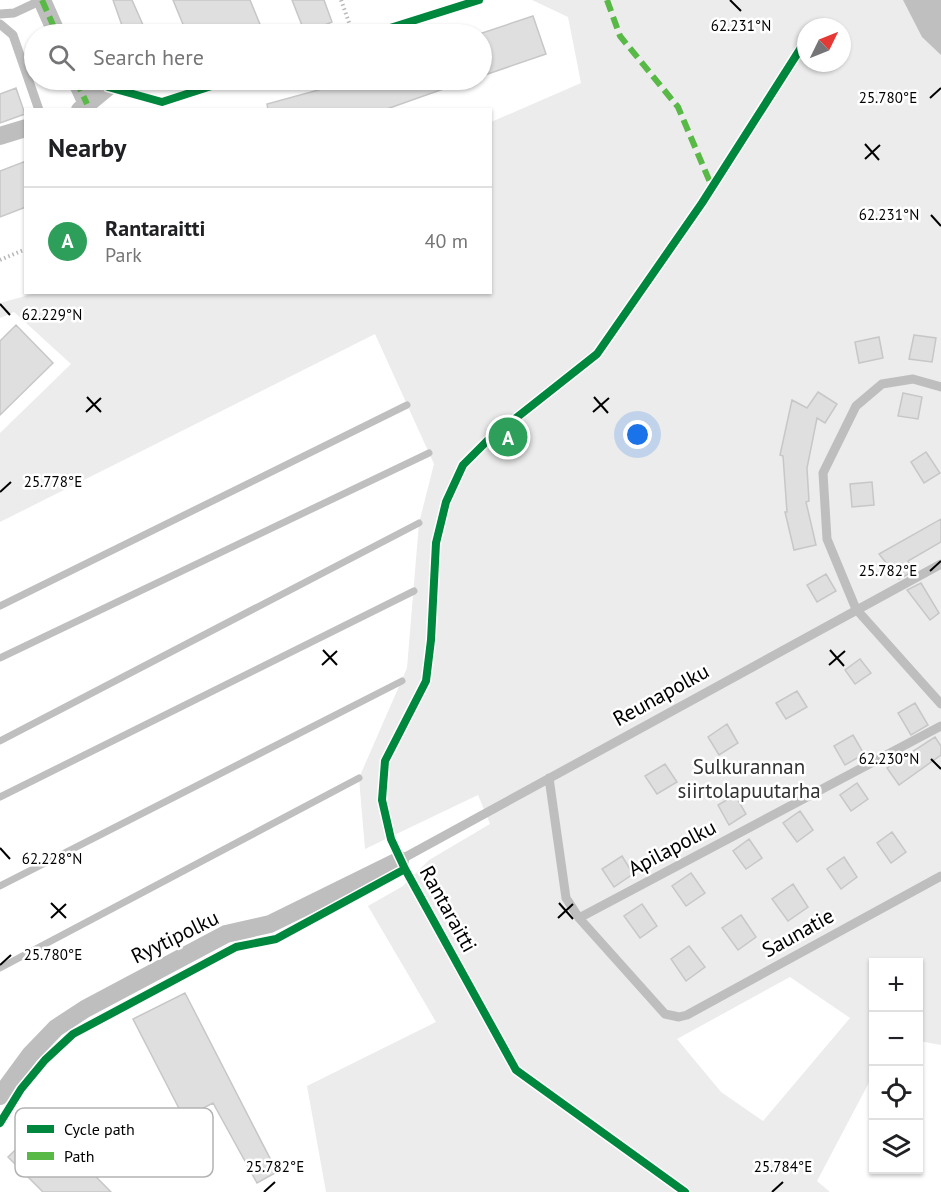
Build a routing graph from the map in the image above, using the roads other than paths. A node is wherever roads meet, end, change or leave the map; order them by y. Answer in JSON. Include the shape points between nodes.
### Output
{"nodes":[{"id":1,"x":42,"y":0,"type":"edge"},
{"id":2,"x":0,"y":14,"type":"edge"},
{"id":3,"x":0,"y":24,"type":"edge"},
{"id":4,"x":53,"y":24,"type":"edge"},
{"id":5,"x":24,"y":67,"type":"edge"},
{"id":6,"x":32,"y":90,"type":"edge"},
{"id":7,"x":79,"y":90,"type":"edge"},
{"id":8,"x":104,"y":90,"type":"edge"},
{"id":9,"x":83,"y":107,"type":"edge"},
{"id":10,"x":38,"y":108,"type":"edge"},
{"id":11,"x":24,"y":129,"type":"edge"},
{"id":12,"x":0,"y":136,"type":"edge"},
{"id":13,"x":941,"y":387,"type":"edge"},
{"id":14,"x":941,"y":564,"type":"edge"},
{"id":15,"x":856,"y":609,"type":"junction"},
{"id":16,"x":941,"y":704,"type":"edge"},
{"id":17,"x":941,"y":726,"type":"edge"},
{"id":18,"x":549,"y":778,"type":"junction"},
{"id":19,"x":400,"y":860,"type":"joint"},
{"id":20,"x":941,"y":876,"type":"edge"},
{"id":21,"x":579,"y":918,"type":"junction"},
{"id":22,"x":0,"y":1096,"type":"edge"}],
"edges":[{"from":1,"to":2,"type":"lane","via":[[14,13]]},
{"from":1,"to":4,"type":"street"},
{"from":3,"to":5,"type":"lane","via":[[13,35]]},
{"from":6,"to":10,"type":"lane"},
{"from":7,"to":9,"type":"street"},
{"from":8,"to":9,"type":"street"},
{"from":11,"to":12,"type":"street"},
{"from":13,"to":15,"type":"lane","via":[[913,379],[882,384],[856,406],[823,473],[826,538]]},
{"from":14,"to":15,"type":"lane","name":"Reunapolku"},
{"from":15,"to":16,"type":"lane"},
{"from":15,"to":18,"type":"lane","name":"Reunapolku"},
{"from":17,"to":21,"type":"lane","name":"Apilapolku"},
{"from":18,"to":19,"type":"lane","name":"Reunapolku"},
{"from":18,"to":21,"type":"lane","via":[[566,898]]},
{"from":19,"to":22,"type":"street","name":"Ryytipolku","via":[[270,924],[226,934],[84,1009],[56,1028]]},
{"from":20,"to":21,"type":"lane","name":"Saunatie","via":[[687,1014],[672,1017],[665,1014]]}]}
